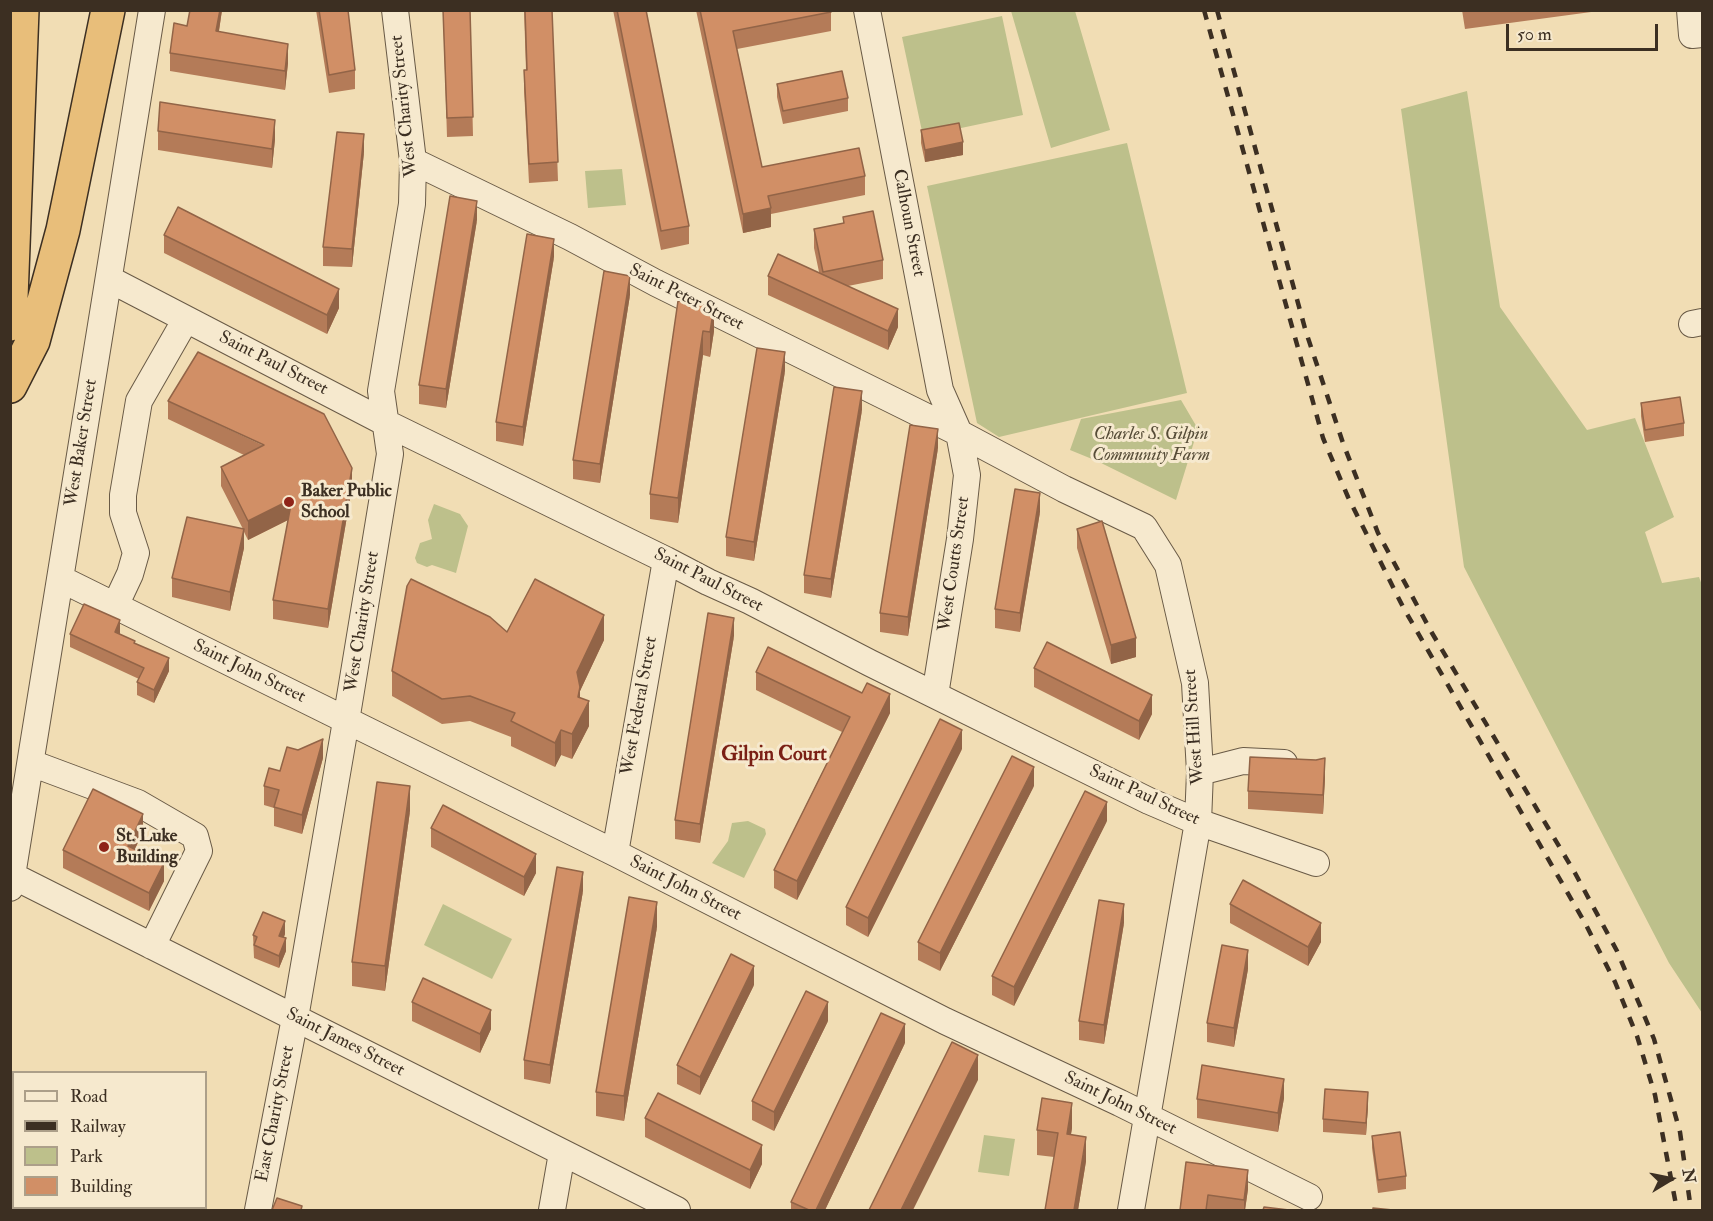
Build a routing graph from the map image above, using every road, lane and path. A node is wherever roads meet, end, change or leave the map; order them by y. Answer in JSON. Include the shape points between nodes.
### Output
{"nodes":[{"id":1,"x":22,"y":10,"type":"edge"},
{"id":2,"x":108,"y":10,"type":"edge"},
{"id":3,"x":152,"y":10,"type":"edge"},
{"id":4,"x":395,"y":10,"type":"edge"},
{"id":5,"x":872,"y":12,"type":"edge"},
{"id":6,"x":413,"y":161,"type":"junction"},
{"id":7,"x":108,"y":279,"type":"junction"},
{"id":8,"x":186,"y":319,"type":"junction"},
{"id":9,"x":10,"y":324,"type":"edge"},
{"id":10,"x":10,"y":387,"type":"edge"},
{"id":11,"x":386,"y":423,"type":"junction"},
{"id":12,"x":959,"y":433,"type":"junction"},
{"id":13,"x":666,"y":560,"type":"junction"},
{"id":14,"x":61,"y":579,"type":"junction"},
{"id":15,"x":115,"y":606,"type":"junction"},
{"id":16,"x":935,"y":694,"type":"junction"},
{"id":17,"x":346,"y":721,"type":"junction"},
{"id":18,"x":31,"y":764,"type":"junction"},
{"id":19,"x":1307,"y":764,"type":"edge"},
{"id":20,"x":1200,"y":772,"type":"junction"},
{"id":21,"x":1198,"y":822,"type":"junction"},
{"id":22,"x":615,"y":853,"type":"junction"},
{"id":23,"x":1316,"y":863,"type":"dead end"},
{"id":24,"x":12,"y":882,"type":"edge"},
{"id":25,"x":152,"y":946,"type":"junction"},
{"id":26,"x":295,"y":1018,"type":"junction"},
{"id":27,"x":1148,"y":1117,"type":"junction"},
{"id":28,"x":562,"y":1153,"type":"junction"},
{"id":29,"x":1309,"y":1197,"type":"dead end"},
{"id":30,"x":258,"y":1210,"type":"edge"},
{"id":31,"x":552,"y":1210,"type":"edge"},
{"id":32,"x":677,"y":1210,"type":"edge"},
{"id":33,"x":1131,"y":1210,"type":"edge"}],
"edges":[{"from":1,"to":9,"type":"highway"},
{"from":2,"to":10,"type":"highway","via":[[63,230],[33,341]]},
{"from":3,"to":7,"type":"street","name":"West Baker Street"},
{"from":4,"to":6,"type":"street","name":"West Charity Street"},
{"from":5,"to":12,"type":"street","name":"Calhoun Street","via":[[940,390]]},
{"from":6,"to":11,"type":"street","name":"West Charity Street","via":[[412,204],[381,391]]},
{"from":6,"to":12,"type":"street","name":"Saint Peter Street"},
{"from":7,"to":8,"type":"street","name":"Saint Paul Street"},
{"from":7,"to":14,"type":"street","name":"West Baker Street"},
{"from":8,"to":11,"type":"street","name":"Saint Paul Street"},
{"from":8,"to":15,"type":"street","via":[[139,401],[123,495],[123,513],[136,553]]},
{"from":11,"to":13,"type":"street","name":"Saint Paul Street"},
{"from":11,"to":17,"type":"street","name":"West Charity Street","via":[[390,454]]},
{"from":12,"to":16,"type":"street","name":"West Coutts Street","via":[[967,476]]},
{"from":12,"to":20,"type":"street","name":"West Hill Street","via":[[1144,527],[1168,565],[1195,683]]},
{"from":13,"to":16,"type":"street","name":"Saint Paul Street"},
{"from":13,"to":22,"type":"street","name":"West Federal Street"},
{"from":14,"to":15,"type":"street","name":"Saint John Street"},
{"from":14,"to":18,"type":"street","name":"West Baker Street"},
{"from":15,"to":17,"type":"street","name":"Saint John Street"},
{"from":16,"to":21,"type":"street","name":"Saint Paul Street"},
{"from":17,"to":22,"type":"street","name":"Saint John Street"},
{"from":17,"to":26,"type":"street","name":"West Charity Street"},
{"from":18,"to":24,"type":"street","name":"West Baker Street"},
{"from":18,"to":25,"type":"street","via":[[138,803],[195,836],[199,851]]},
{"from":19,"to":20,"type":"street","via":[[1243,761]]},
{"from":20,"to":21,"type":"street","name":"West Hill Street"},
{"from":21,"to":23,"type":"street","name":"Saint Paul Street"},
{"from":21,"to":27,"type":"street","name":"West Hill Street"},
{"from":22,"to":27,"type":"street","name":"Saint John Street","via":[[945,1021]]},
{"from":24,"to":25,"type":"street","name":"Saint James Street"},
{"from":25,"to":26,"type":"street","name":"Saint James Street"},
{"from":26,"to":28,"type":"street","name":"Saint James Street"},
{"from":26,"to":30,"type":"street","name":"East Charity Street"},
{"from":27,"to":29,"type":"street","name":"Saint John Street"},
{"from":27,"to":33,"type":"street","name":"West Hill Street"},
{"from":28,"to":31,"type":"street"},
{"from":28,"to":32,"type":"street","name":"Saint James Street"}]}
